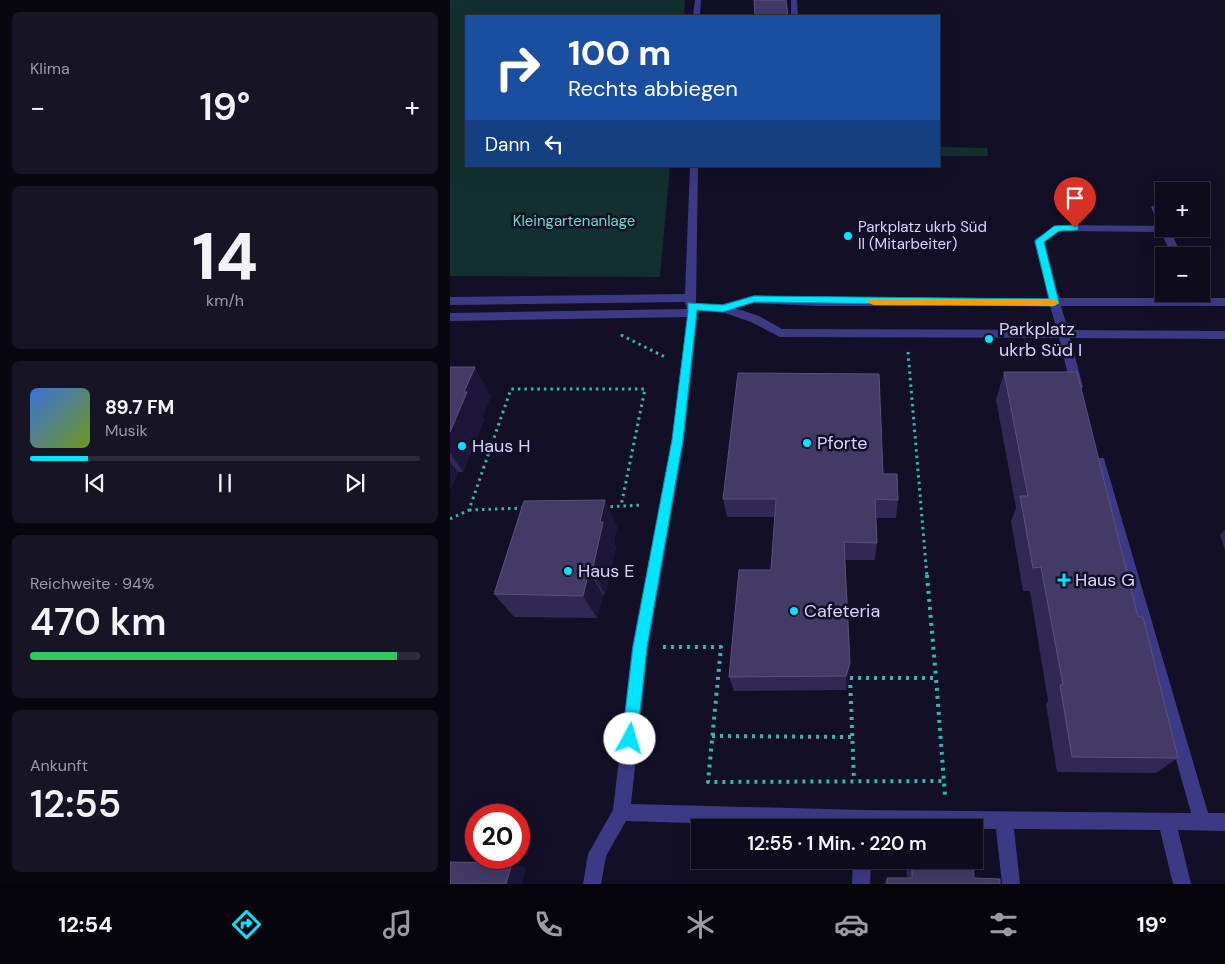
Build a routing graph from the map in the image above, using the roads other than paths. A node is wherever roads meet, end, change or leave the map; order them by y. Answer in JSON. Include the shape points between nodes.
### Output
{"nodes":[{"id":1,"x":698,"y":0,"type":"edge"},
{"id":2,"x":794,"y":0,"type":"edge"},
{"id":3,"x":697,"y":15,"type":"edge"},
{"id":4,"x":795,"y":15,"type":"edge"},
{"id":5,"x":694,"y":167,"type":"edge"},
{"id":6,"x":1155,"y":228,"type":"edge"},
{"id":7,"x":450,"y":301,"type":"edge"},
{"id":8,"x":1225,"y":302,"type":"edge"},
{"id":9,"x":1054,"y":303,"type":"junction"},
{"id":10,"x":692,"y":306,"type":"junction"},
{"id":11,"x":723,"y":308,"type":"junction"},
{"id":12,"x":450,"y":317,"type":"edge"},
{"id":13,"x":1062,"y":334,"type":"junction"},
{"id":14,"x":1225,"y":335,"type":"edge"},
{"id":15,"x":1082,"y":401,"type":"edge"},
{"id":16,"x":1095,"y":449,"type":"edge"},
{"id":17,"x":622,"y":812,"type":"junction"},
{"id":18,"x":776,"y":819,"type":"edge"},
{"id":19,"x":983,"y":821,"type":"edge"},
{"id":20,"x":1004,"y":821,"type":"junction"},
{"id":21,"x":1167,"y":822,"type":"junction"},
{"id":22,"x":1202,"y":822,"type":"junction"},
{"id":23,"x":1225,"y":822,"type":"edge"},
{"id":24,"x":862,"y":869,"type":"edge"},
{"id":25,"x":592,"y":884,"type":"edge"},
{"id":26,"x":861,"y":884,"type":"edge"},
{"id":27,"x":1011,"y":884,"type":"edge"},
{"id":28,"x":1182,"y":884,"type":"edge"}],
"edges":[{"from":1,"to":3,"type":"lane"},
{"from":2,"to":4,"type":"lane"},
{"from":5,"to":10,"type":"lane"},
{"from":6,"to":9,"type":"lane","via":[[1057,228],[1039,241]]},
{"from":7,"to":10,"type":"lane"},
{"from":8,"to":9,"type":"lane"},
{"from":9,"to":11,"type":"lane","via":[[754,299]]},
{"from":9,"to":13,"type":"lane"},
{"from":10,"to":11,"type":"lane"},
{"from":10,"to":12,"type":"lane","via":[[602,315]]},
{"from":10,"to":17,"type":"lane","via":[[687,368],[640,647]]},
{"from":11,"to":13,"type":"lane","via":[[755,319],[780,333]]},
{"from":13,"to":14,"type":"lane"},
{"from":13,"to":15,"type":"lane"},
{"from":16,"to":22,"type":"lane"},
{"from":17,"to":18,"type":"lane"},
{"from":17,"to":25,"type":"lane","via":[[597,854]]},
{"from":19,"to":20,"type":"lane"},
{"from":20,"to":21,"type":"lane"},
{"from":20,"to":27,"type":"lane"},
{"from":21,"to":22,"type":"lane"},
{"from":21,"to":28,"type":"lane"},
{"from":22,"to":23,"type":"lane"},
{"from":24,"to":26,"type":"lane"}]}
